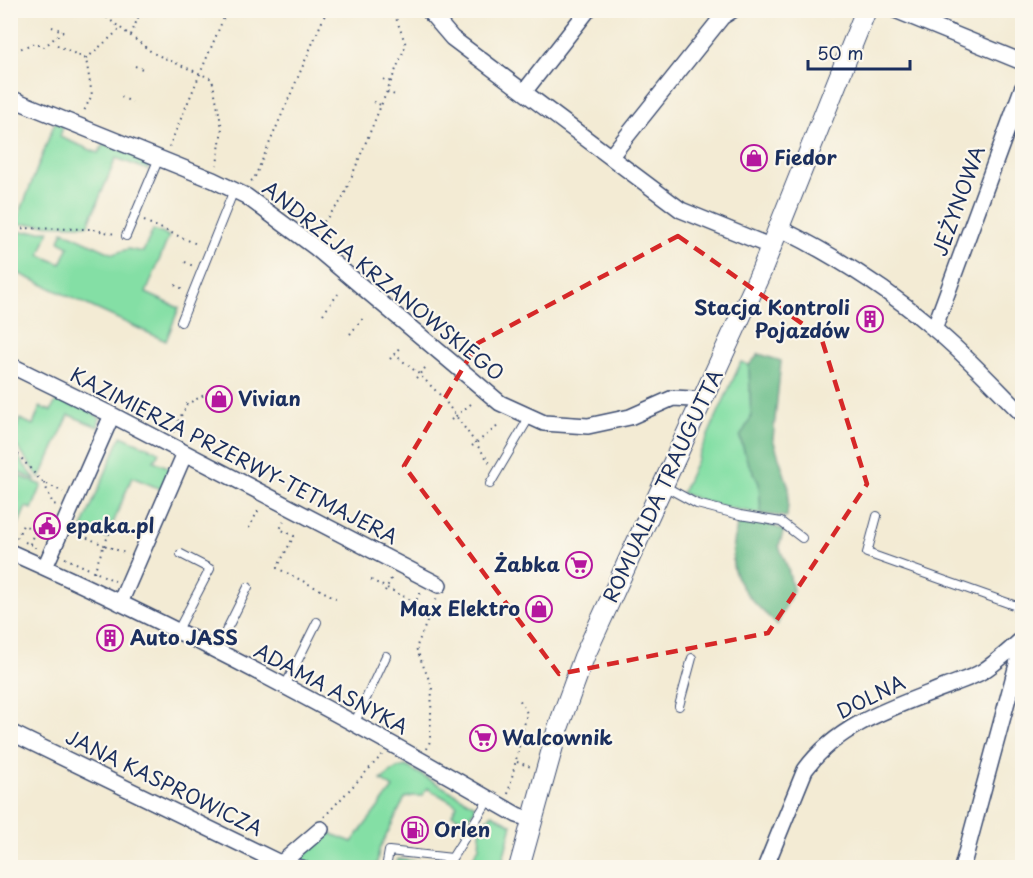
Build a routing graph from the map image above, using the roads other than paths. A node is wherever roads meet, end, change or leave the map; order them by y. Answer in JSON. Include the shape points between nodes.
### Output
{"nodes":[{"id":1,"x":428,"y":10,"type":"edge"},
{"id":2,"x":450,"y":10,"type":"edge"},
{"id":3,"x":588,"y":10,"type":"edge"},
{"id":4,"x":732,"y":10,"type":"edge"},
{"id":5,"x":866,"y":10,"type":"edge"},
{"id":6,"x":895,"y":10,"type":"edge"},
{"id":7,"x":440,"y":24,"type":"junction"},
{"id":8,"x":1023,"y":62,"type":"edge"},
{"id":9,"x":1023,"y":89,"type":"edge"},
{"id":10,"x":524,"y":92,"type":"junction"},
{"id":11,"x":10,"y":98,"type":"edge"},
{"id":12,"x":163,"y":155,"type":"junction"},
{"id":13,"x":611,"y":156,"type":"junction"},
{"id":14,"x":234,"y":190,"type":"junction"},
{"id":15,"x":779,"y":228,"type":"junction"},
{"id":16,"x":126,"y":236,"type":"road end"},
{"id":17,"x":772,"y":247,"type":"junction"},
{"id":18,"x":181,"y":322,"type":"dead end"},
{"id":19,"x":934,"y":329,"type":"junction"},
{"id":20,"x":10,"y":365,"type":"edge"},
{"id":21,"x":700,"y":403,"type":"junction"},
{"id":22,"x":1023,"y":414,"type":"edge"},
{"id":23,"x":112,"y":415,"type":"junction"},
{"id":24,"x":530,"y":416,"type":"junction"},
{"id":25,"x":185,"y":453,"type":"junction"},
{"id":26,"x":490,"y":484,"type":"dead end"},
{"id":27,"x":663,"y":486,"type":"junction"},
{"id":28,"x":877,"y":516,"type":"dead end"},
{"id":29,"x":802,"y":538,"type":"dead end"},
{"id":30,"x":14,"y":545,"type":"edge"},
{"id":31,"x":181,"y":554,"type":"dead end"},
{"id":32,"x":45,"y":567,"type":"junction"},
{"id":33,"x":439,"y":585,"type":"road end"},
{"id":34,"x":249,"y":586,"type":"dead end"},
{"id":35,"x":121,"y":600,"type":"junction"},
{"id":36,"x":1023,"y":608,"type":"edge"},
{"id":37,"x":317,"y":622,"type":"dead end"},
{"id":38,"x":177,"y":632,"type":"junction"},
{"id":39,"x":1023,"y":639,"type":"edge"},
{"id":40,"x":1023,"y":646,"type":"edge"},
{"id":41,"x":216,"y":651,"type":"junction"},
{"id":42,"x":387,"y":656,"type":"dead end"},
{"id":43,"x":692,"y":658,"type":"dead end"},
{"id":44,"x":285,"y":686,"type":"junction"},
{"id":45,"x":679,"y":706,"type":"dead end"},
{"id":46,"x":354,"y":724,"type":"junction"},
{"id":47,"x":10,"y":732,"type":"edge"},
{"id":48,"x":489,"y":799,"type":"junction"},
{"id":49,"x":532,"y":820,"type":"junction"},
{"id":50,"x":316,"y":834,"type":"road end"},
{"id":51,"x":279,"y":866,"type":"edge"},
{"id":52,"x":302,"y":867,"type":"edge"},
{"id":53,"x":386,"y":867,"type":"edge"},
{"id":54,"x":519,"y":867,"type":"edge"},
{"id":55,"x":765,"y":867,"type":"edge"},
{"id":56,"x":962,"y":867,"type":"edge"}],
"edges":[{"from":1,"to":7,"type":"street"},
{"from":2,"to":7,"type":"lane"},
{"from":3,"to":10,"type":"street"},
{"from":4,"to":13,"type":"street","via":[[722,17]]},
{"from":5,"to":15,"type":"street","name":"ROMUALDA TRAUGUTTA"},
{"from":6,"to":8,"type":"street"},
{"from":7,"to":10,"type":"street","via":[[452,38]]},
{"from":9,"to":19,"type":"street","name":"JEŻYNOWA"},
{"from":10,"to":13,"type":"street"},
{"from":11,"to":12,"type":"street","name":"ANDRZEJA KRZANOWSKIEGO"},
{"from":12,"to":14,"type":"street","name":"ANDRZEJA KRZANOWSKIEGO"},
{"from":12,"to":16,"type":"lane"},
{"from":13,"to":17,"type":"street","via":[[681,210]]},
{"from":14,"to":18,"type":"lane"},
{"from":14,"to":24,"type":"street","name":"ANDRZEJA KRZANOWSKIEGO","via":[[307,242],[500,403]]},
{"from":15,"to":17,"type":"street","name":"ROMUALDA TRAUGUTTA"},
{"from":15,"to":19,"type":"street","via":[[882,288]]},
{"from":17,"to":21,"type":"street","name":"ROMUALDA TRAUGUTTA"},
{"from":19,"to":22,"type":"street"},
{"from":20,"to":23,"type":"street","name":"KAZIMIERZA PRZERWY-TETMAJERA"},
{"from":21,"to":24,"type":"street","name":"ANDRZEJA KRZANOWSKIEGO","via":[[673,398],[630,417],[588,426],[544,423]]},
{"from":21,"to":27,"type":"street","name":"ROMUALDA TRAUGUTTA"},
{"from":23,"to":25,"type":"street","name":"KAZIMIERZA PRZERWY-TETMAJERA"},
{"from":23,"to":32,"type":"street"},
{"from":24,"to":26,"type":"lane"},
{"from":25,"to":33,"type":"street","name":"KAZIMIERZA PRZERWY-TETMAJERA"},
{"from":25,"to":35,"type":"street"},
{"from":27,"to":29,"type":"lane","via":[[697,504],[781,522]]},
{"from":27,"to":49,"type":"street","name":"ROMUALDA TRAUGUTTA","via":[[584,657],[558,728]]},
{"from":28,"to":36,"type":"lane","via":[[867,553]]},
{"from":30,"to":32,"type":"street","name":"ADAMA ASNYKA"},
{"from":31,"to":38,"type":"lane","via":[[210,569]]},
{"from":32,"to":35,"type":"street","name":"ADAMA ASNYKA"},
{"from":34,"to":41,"type":"lane"},
{"from":35,"to":38,"type":"street","name":"ADAMA ASNYKA"},
{"from":37,"to":44,"type":"lane"},
{"from":38,"to":41,"type":"street","name":"ADAMA ASNYKA"},
{"from":39,"to":55,"type":"street","name":"DOLNA","via":[[982,671],[853,726],[833,739],[805,770]]},
{"from":40,"to":56,"type":"street"},
{"from":41,"to":44,"type":"street","name":"ADAMA ASNYKA"},
{"from":42,"to":46,"type":"lane"},
{"from":43,"to":45,"type":"lane"},
{"from":44,"to":46,"type":"street","name":"ADAMA ASNYKA"},
{"from":46,"to":48,"type":"street","name":"ADAMA ASNYKA"},
{"from":47,"to":51,"type":"street","name":"JANA KASPROWICZA"},
{"from":48,"to":49,"type":"street","name":"ADAMA ASNYKA"},
{"from":48,"to":53,"type":"lane","via":[[452,858],[389,850]]},
{"from":49,"to":54,"type":"street","name":"ROMUALDA TRAUGUTTA"},
{"from":50,"to":51,"type":"street"},
{"from":51,"to":52,"type":"street","name":"JANA KASPROWICZA"}]}
